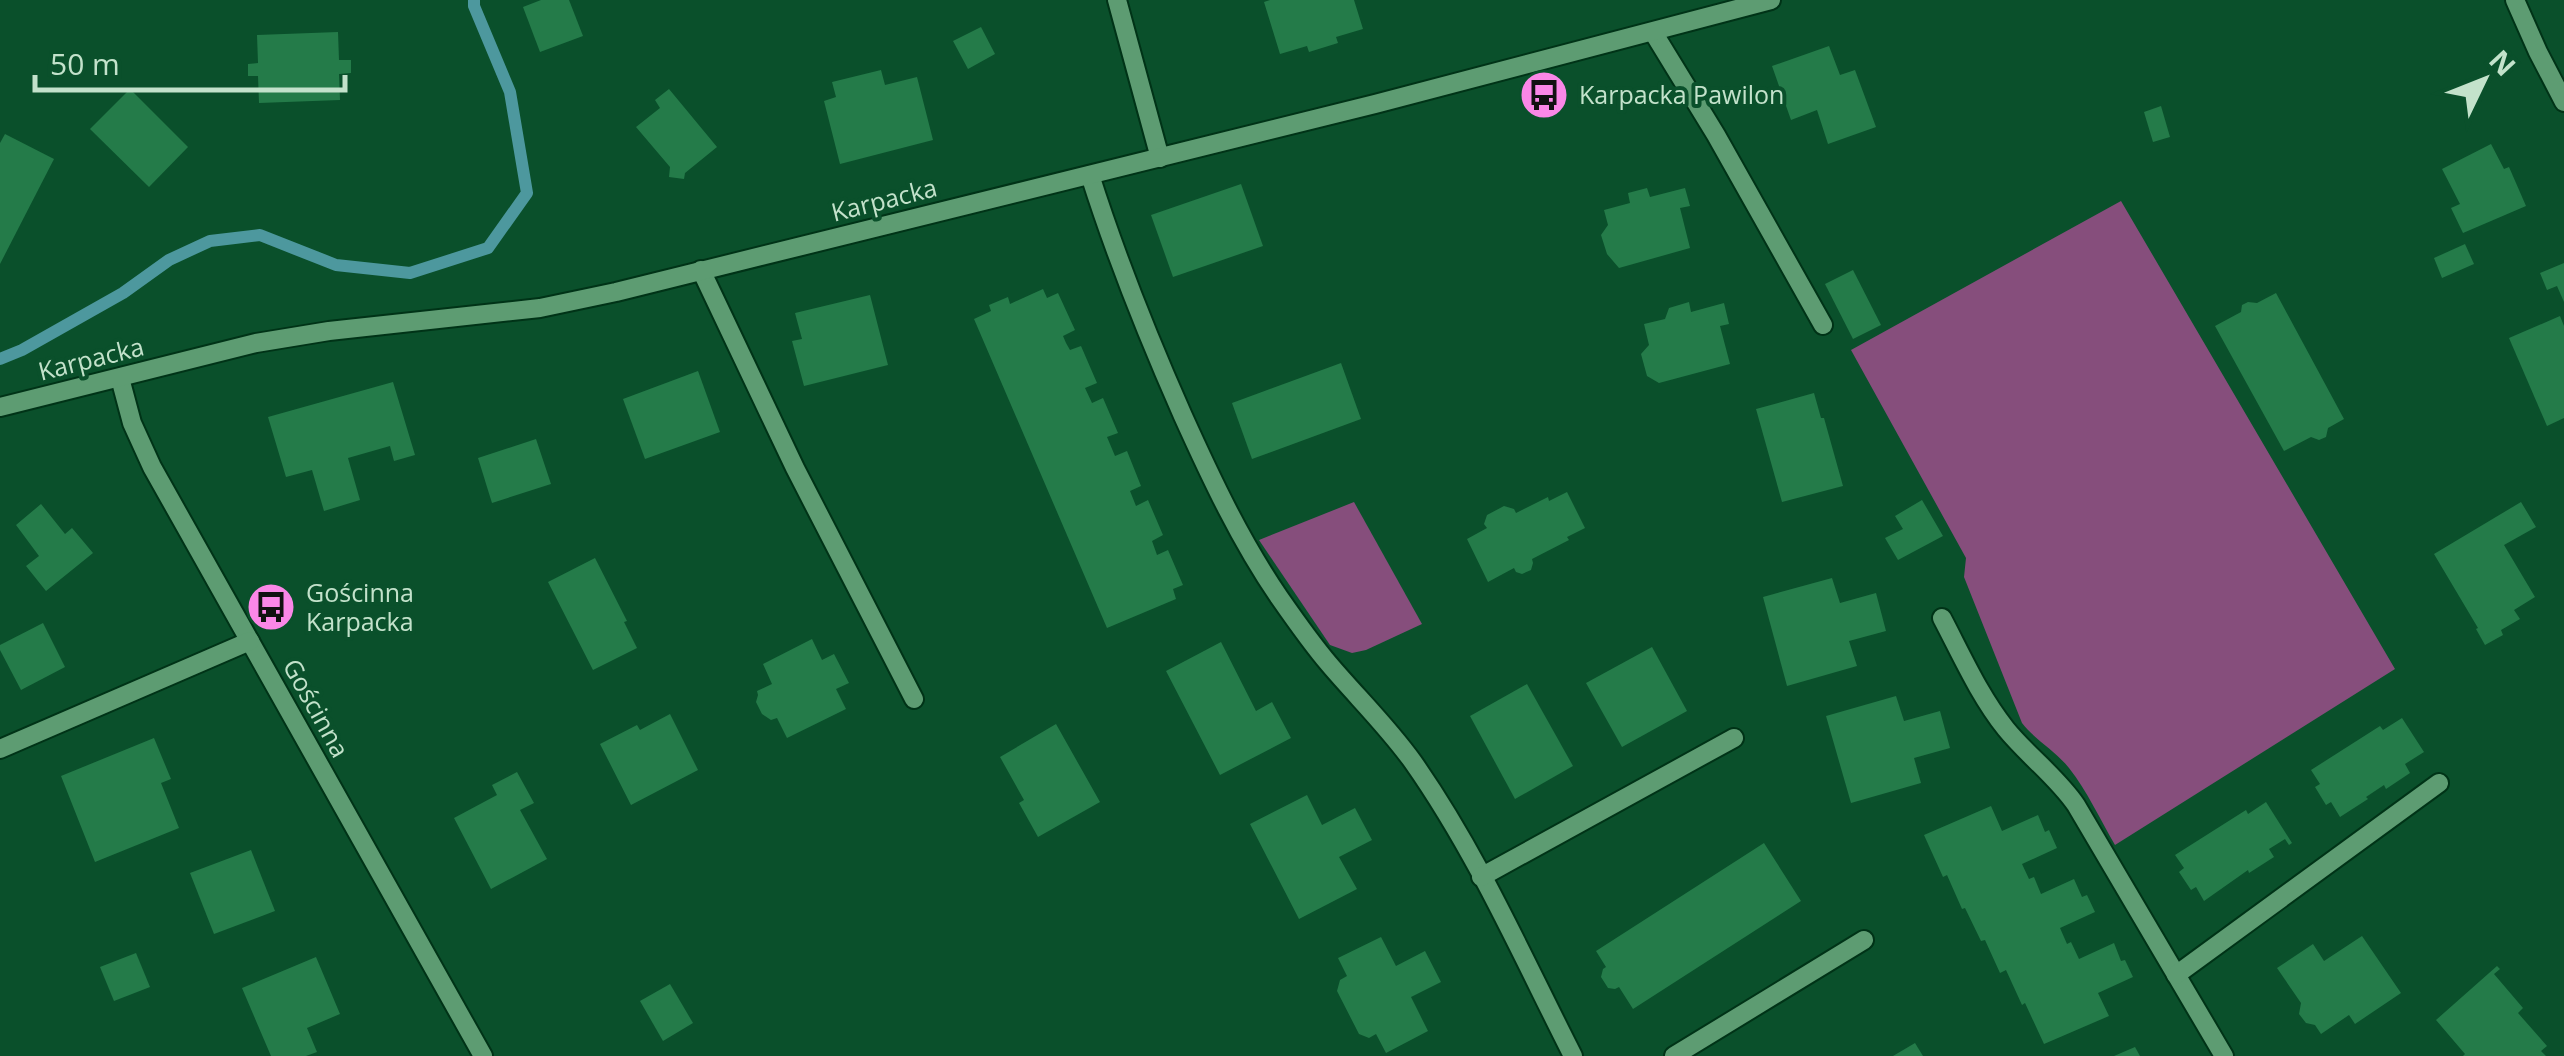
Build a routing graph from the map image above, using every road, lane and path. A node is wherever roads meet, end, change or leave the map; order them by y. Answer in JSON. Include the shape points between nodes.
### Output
{"nodes":[{"id":1,"x":1117,"y":0,"type":"edge"},
{"id":2,"x":1771,"y":0,"type":"edge"},
{"id":3,"x":2515,"y":0,"type":"edge"},
{"id":4,"x":1653,"y":32,"type":"junction"},
{"id":5,"x":2564,"y":102,"type":"edge"},
{"id":6,"x":1160,"y":158,"type":"junction"},
{"id":7,"x":1090,"y":175,"type":"junction"},
{"id":8,"x":702,"y":270,"type":"junction"},
{"id":9,"x":1822,"y":325,"type":"dead end"},
{"id":10,"x":120,"y":378,"type":"junction"},
{"id":11,"x":0,"y":407,"type":"edge"},
{"id":12,"x":1942,"y":618,"type":"dead end"},
{"id":13,"x":250,"y":641,"type":"junction"},
{"id":14,"x":914,"y":699,"type":"dead end"},
{"id":15,"x":1734,"y":738,"type":"dead end"},
{"id":16,"x":0,"y":748,"type":"edge"},
{"id":17,"x":2439,"y":783,"type":"dead end"},
{"id":18,"x":1481,"y":877,"type":"junction"},
{"id":19,"x":1864,"y":940,"type":"dead end"},
{"id":20,"x":2176,"y":975,"type":"junction"},
{"id":21,"x":483,"y":1056,"type":"edge"},
{"id":22,"x":1574,"y":1056,"type":"edge"},
{"id":23,"x":1674,"y":1056,"type":"edge"},
{"id":24,"x":2224,"y":1056,"type":"edge"}],
"edges":[{"from":1,"to":6,"type":"street"},
{"from":2,"to":4,"type":"street","name":"Karpacka"},
{"from":3,"to":5,"type":"street"},
{"from":4,"to":6,"type":"street","name":"Karpacka"},
{"from":4,"to":9,"type":"street"},
{"from":6,"to":7,"type":"street","name":"Karpacka"},
{"from":7,"to":8,"type":"street","name":"Karpacka"},
{"from":7,"to":18,"type":"street","via":[[1166,377],[1254,557],[1327,662],[1413,762]]},
{"from":8,"to":10,"type":"street","name":"Karpacka","via":[[540,308],[256,343]]},
{"from":8,"to":14,"type":"street"},
{"from":10,"to":11,"type":"street","name":"Karpacka"},
{"from":10,"to":13,"type":"street","name":"Gościnna","via":[[152,467]]},
{"from":12,"to":20,"type":"street","via":[[2004,726],[2076,806]]},
{"from":13,"to":16,"type":"street"},
{"from":13,"to":21,"type":"street","name":"Gościnna"},
{"from":15,"to":18,"type":"street"},
{"from":17,"to":20,"type":"street"},
{"from":18,"to":22,"type":"street"},
{"from":19,"to":23,"type":"street"},
{"from":20,"to":24,"type":"street"}]}
